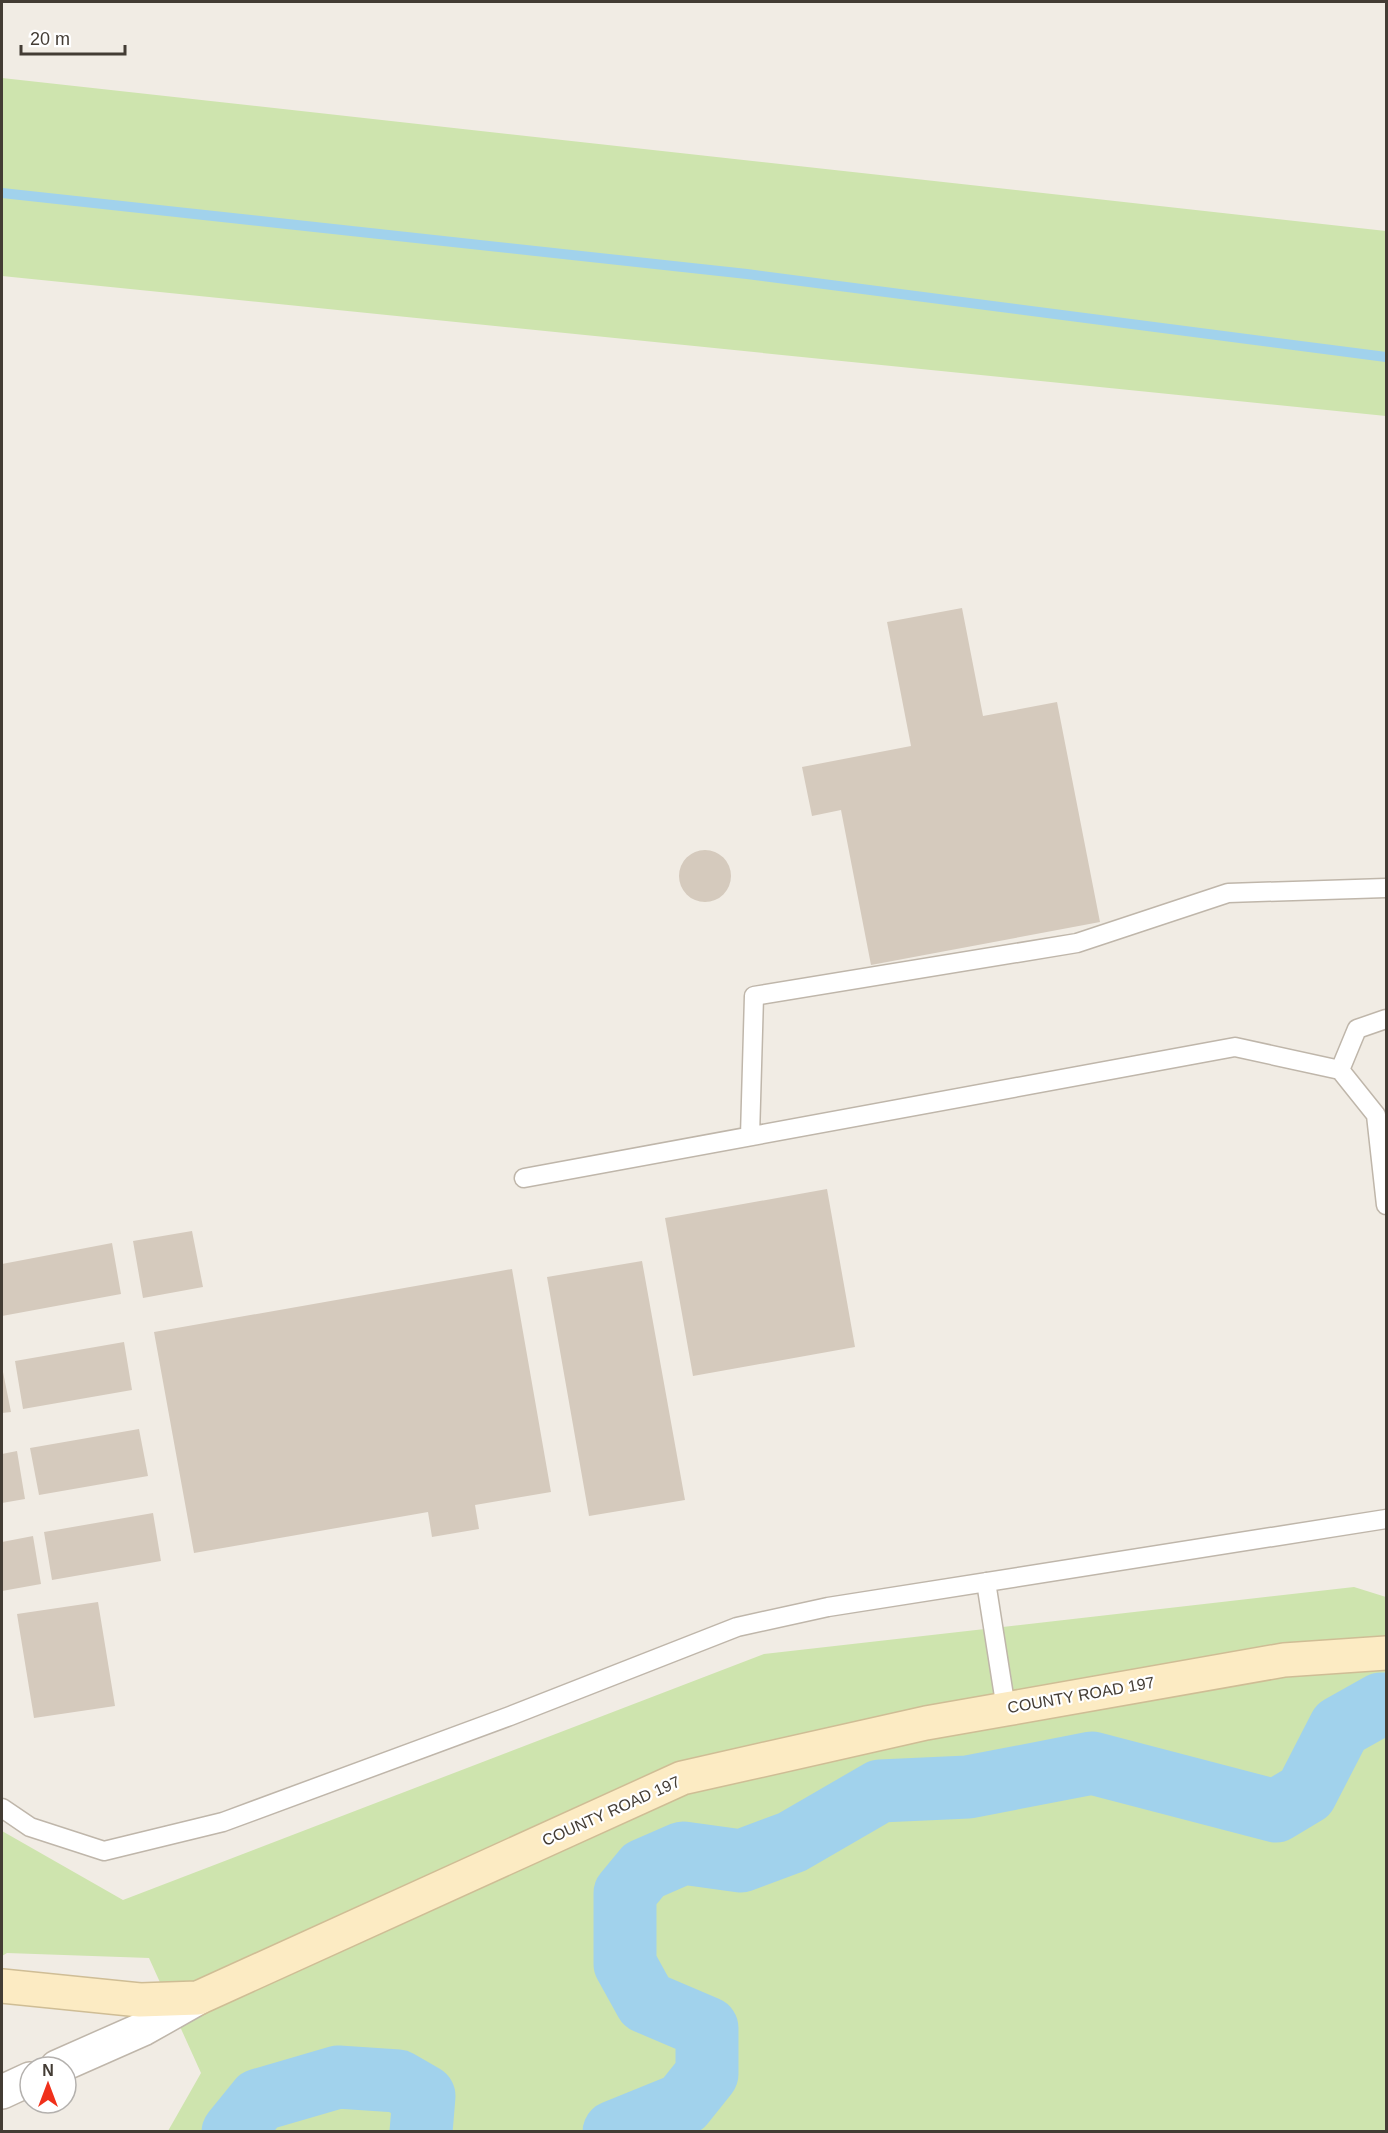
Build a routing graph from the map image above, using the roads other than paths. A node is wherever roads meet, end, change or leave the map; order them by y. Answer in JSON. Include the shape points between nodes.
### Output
{"nodes":[{"id":1,"x":1386,"y":888,"type":"edge"},
{"id":2,"x":1386,"y":1020,"type":"edge"},
{"id":3,"x":1340,"y":1070,"type":"junction"},
{"id":4,"x":750,"y":1136,"type":"junction"},
{"id":5,"x":524,"y":1178,"type":"dead end"},
{"id":6,"x":1386,"y":1205,"type":"edge"},
{"id":7,"x":1386,"y":1519,"type":"edge"},
{"id":8,"x":986,"y":1582,"type":"junction"},
{"id":9,"x":1386,"y":1653,"type":"edge"},
{"id":10,"x":1006,"y":1709,"type":"junction"},
{"id":11,"x":2,"y":1808,"type":"edge"},
{"id":12,"x":2,"y":1986,"type":"edge"},
{"id":13,"x":198,"y":1998,"type":"junction"},
{"id":14,"x":78,"y":2058,"type":"edge"},
{"id":15,"x":18,"y":2085,"type":"edge"},
{"id":16,"x":2,"y":2092,"type":"edge"}],
"edges":[{"from":1,"to":4,"type":"lane","via":[[1228,893],[1077,943],[754,996]]},
{"from":2,"to":3,"type":"lane","via":[[1357,1029]]},
{"from":3,"to":4,"type":"lane","via":[[1235,1047]]},
{"from":3,"to":6,"type":"lane","via":[[1376,1115]]},
{"from":4,"to":5,"type":"lane"},
{"from":7,"to":8,"type":"lane"},
{"from":8,"to":10,"type":"lane"},
{"from":8,"to":11,"type":"lane","via":[[828,1607],[737,1628],[223,1822],[104,1851],[30,1827]]},
{"from":9,"to":10,"type":"street","name":"COUNTY ROAD 197","via":[[1284,1660]]},
{"from":10,"to":13,"type":"street","name":"COUNTY ROAD 197","via":[[682,1778]]},
{"from":12,"to":13,"type":"street","name":"COUNTY ROAD 197","via":[[140,2000]]},
{"from":13,"to":14,"type":"street","via":[[143,2029]]},
{"from":15,"to":16,"type":"street"}]}
